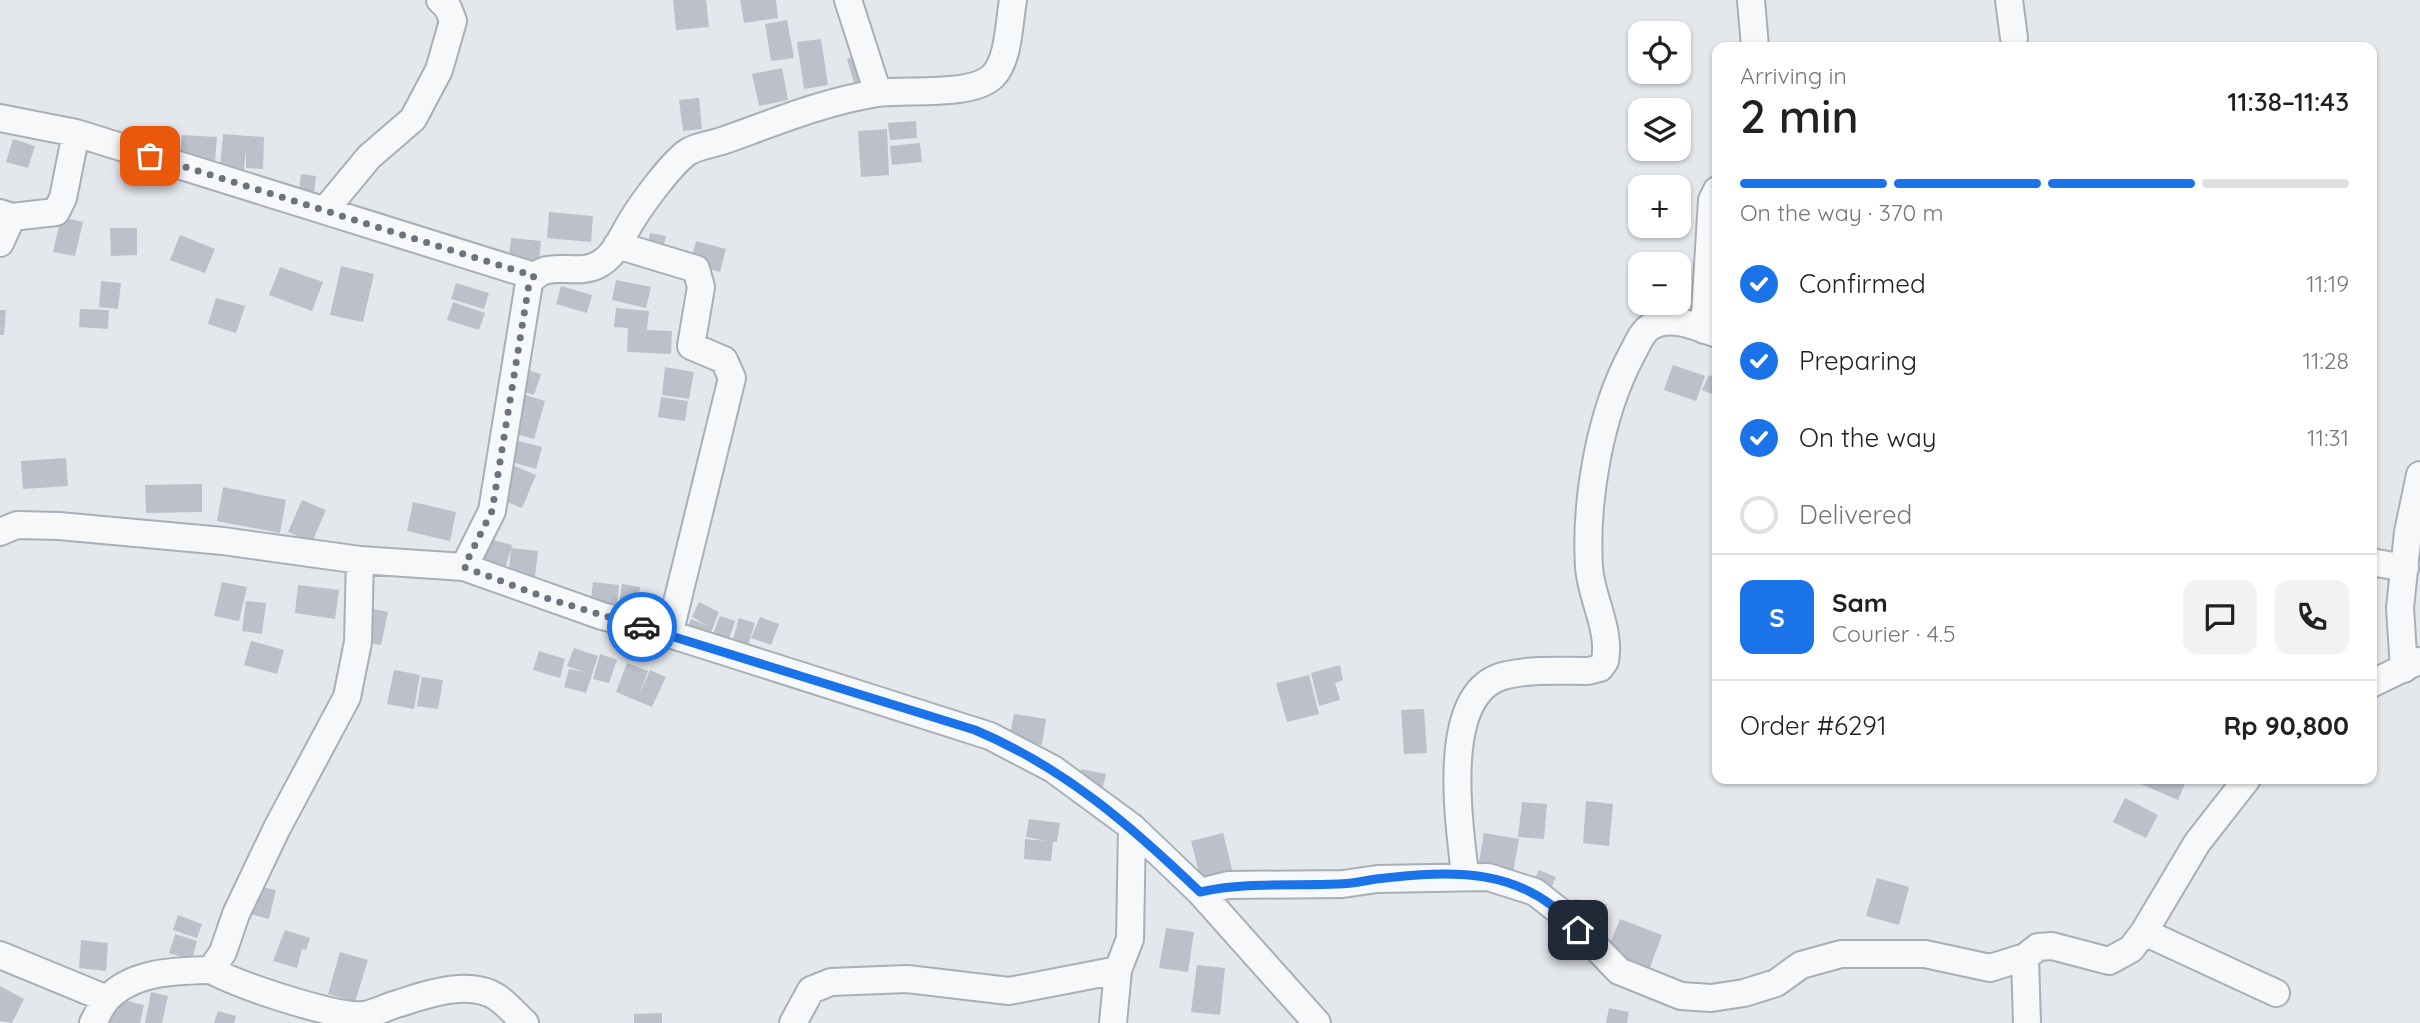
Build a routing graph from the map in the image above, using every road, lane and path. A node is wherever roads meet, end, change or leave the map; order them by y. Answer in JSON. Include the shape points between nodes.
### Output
{"nodes":[{"id":1,"x":440,"y":0,"type":"edge"},
{"id":2,"x":848,"y":0,"type":"edge"},
{"id":3,"x":1013,"y":0,"type":"edge"},
{"id":4,"x":1751,"y":0,"type":"edge"},
{"id":5,"x":2009,"y":0,"type":"edge"},
{"id":6,"x":2014,"y":38,"type":"dead end"},
{"id":7,"x":1755,"y":42,"type":"edge"},
{"id":8,"x":878,"y":93,"type":"junction"},
{"id":9,"x":0,"y":118,"type":"edge"},
{"id":10,"x":76,"y":133,"type":"junction"},
{"id":11,"x":1712,"y":200,"type":"edge"},
{"id":12,"x":325,"y":210,"type":"junction"},
{"id":13,"x":6,"y":215,"type":"edge"},
{"id":14,"x":0,"y":243,"type":"edge"},
{"id":15,"x":617,"y":245,"type":"junction"},
{"id":16,"x":534,"y":276,"type":"junction"},
{"id":17,"x":1710,"y":332,"type":"edge"},
{"id":18,"x":2420,"y":475,"type":"edge"},
{"id":19,"x":0,"y":531,"type":"edge"},
{"id":20,"x":360,"y":561,"type":"junction"},
{"id":21,"x":2377,"y":563,"type":"edge"},
{"id":22,"x":464,"y":567,"type":"junction"},
{"id":23,"x":2405,"y":568,"type":"junction"},
{"id":24,"x":670,"y":635,"type":"junction"},
{"id":25,"x":2412,"y":665,"type":"edge"},
{"id":26,"x":2377,"y":681,"type":"edge"},
{"id":27,"x":2244,"y":784,"type":"edge"},
{"id":28,"x":1132,"y":827,"type":"junction"},
{"id":29,"x":1465,"y":875,"type":"junction"},
{"id":30,"x":1200,"y":892,"type":"junction"},
{"id":31,"x":2144,"y":932,"type":"junction"},
{"id":32,"x":0,"y":955,"type":"edge"},
{"id":33,"x":2025,"y":957,"type":"junction"},
{"id":34,"x":211,"y":970,"type":"junction"},
{"id":35,"x":1118,"y":970,"type":"junction"},
{"id":36,"x":2276,"y":993,"type":"dead end"},
{"id":37,"x":107,"y":999,"type":"junction"},
{"id":38,"x":93,"y":1023,"type":"edge"},
{"id":39,"x":526,"y":1023,"type":"edge"},
{"id":40,"x":793,"y":1023,"type":"edge"},
{"id":41,"x":1113,"y":1023,"type":"edge"},
{"id":42,"x":1317,"y":1023,"type":"edge"},
{"id":43,"x":2027,"y":1023,"type":"edge"}],
"edges":[{"from":1,"to":12,"type":"street","via":[[453,21],[439,70],[413,119],[369,157]]},
{"from":2,"to":8,"type":"street"},
{"from":3,"to":8,"type":"street","via":[[1000,66],[991,78],[958,88]]},
{"from":4,"to":7,"type":"street"},
{"from":5,"to":6,"type":"street"},
{"from":8,"to":15,"type":"street","via":[[686,153]]},
{"from":9,"to":10,"type":"street"},
{"from":10,"to":12,"type":"street"},
{"from":10,"to":13,"type":"street","via":[[56,212]]},
{"from":11,"to":17,"type":"street"},
{"from":12,"to":16,"type":"street"},
{"from":13,"to":14,"type":"street"},
{"from":15,"to":16,"type":"street","via":[[602,263],[584,270],[547,268]]},
{"from":15,"to":24,"type":"street","via":[[696,269],[701,286],[691,346],[724,360],[732,378]]},
{"from":16,"to":22,"type":"street","via":[[529,284],[492,511]]},
{"from":17,"to":29,"type":"street","via":[[1668,322],[1649,328],[1624,369],[1602,431],[1589,570],[1600,606],[1606,654],[1602,666],[1588,671],[1505,675],[1482,689],[1471,706],[1459,746],[1456,785]]},
{"from":18,"to":23,"type":"street"},
{"from":19,"to":20,"type":"street","via":[[17,525],[59,526],[223,541]]},
{"from":20,"to":22,"type":"street"},
{"from":20,"to":34,"type":"street","via":[[358,642],[347,697],[277,828]]},
{"from":21,"to":23,"type":"street"},
{"from":22,"to":24,"type":"street"},
{"from":23,"to":25,"type":"street","via":[[2400,608]]},
{"from":24,"to":28,"type":"street","via":[[975,730],[1053,769]]},
{"from":25,"to":26,"type":"street"},
{"from":27,"to":31,"type":"street","via":[[2197,843]]},
{"from":28,"to":30,"type":"street"},
{"from":28,"to":35,"type":"street","via":[[1130,939]]},
{"from":29,"to":30,"type":"street","via":[[1343,884],[1228,885]]},
{"from":29,"to":33,"type":"street","via":[[1535,892],[1562,912],[1619,971],[1681,996],[1744,993],[1776,983],[1801,965],[1841,954],[1924,954],[1990,968]]},
{"from":30,"to":42,"type":"street"},
{"from":31,"to":33,"type":"street","via":[[2131,949],[2109,961],[2052,946],[2038,947]]},
{"from":31,"to":36,"type":"street"},
{"from":32,"to":37,"type":"street"},
{"from":33,"to":43,"type":"street"},
{"from":34,"to":37,"type":"street","via":[[145,977]]},
{"from":34,"to":39,"type":"street","via":[[295,1000],[364,1015],[442,992],[474,989],[496,997]]},
{"from":35,"to":40,"type":"street","via":[[1009,990],[907,979],[831,982],[811,990]]},
{"from":35,"to":41,"type":"street"},
{"from":37,"to":38,"type":"street"}]}
